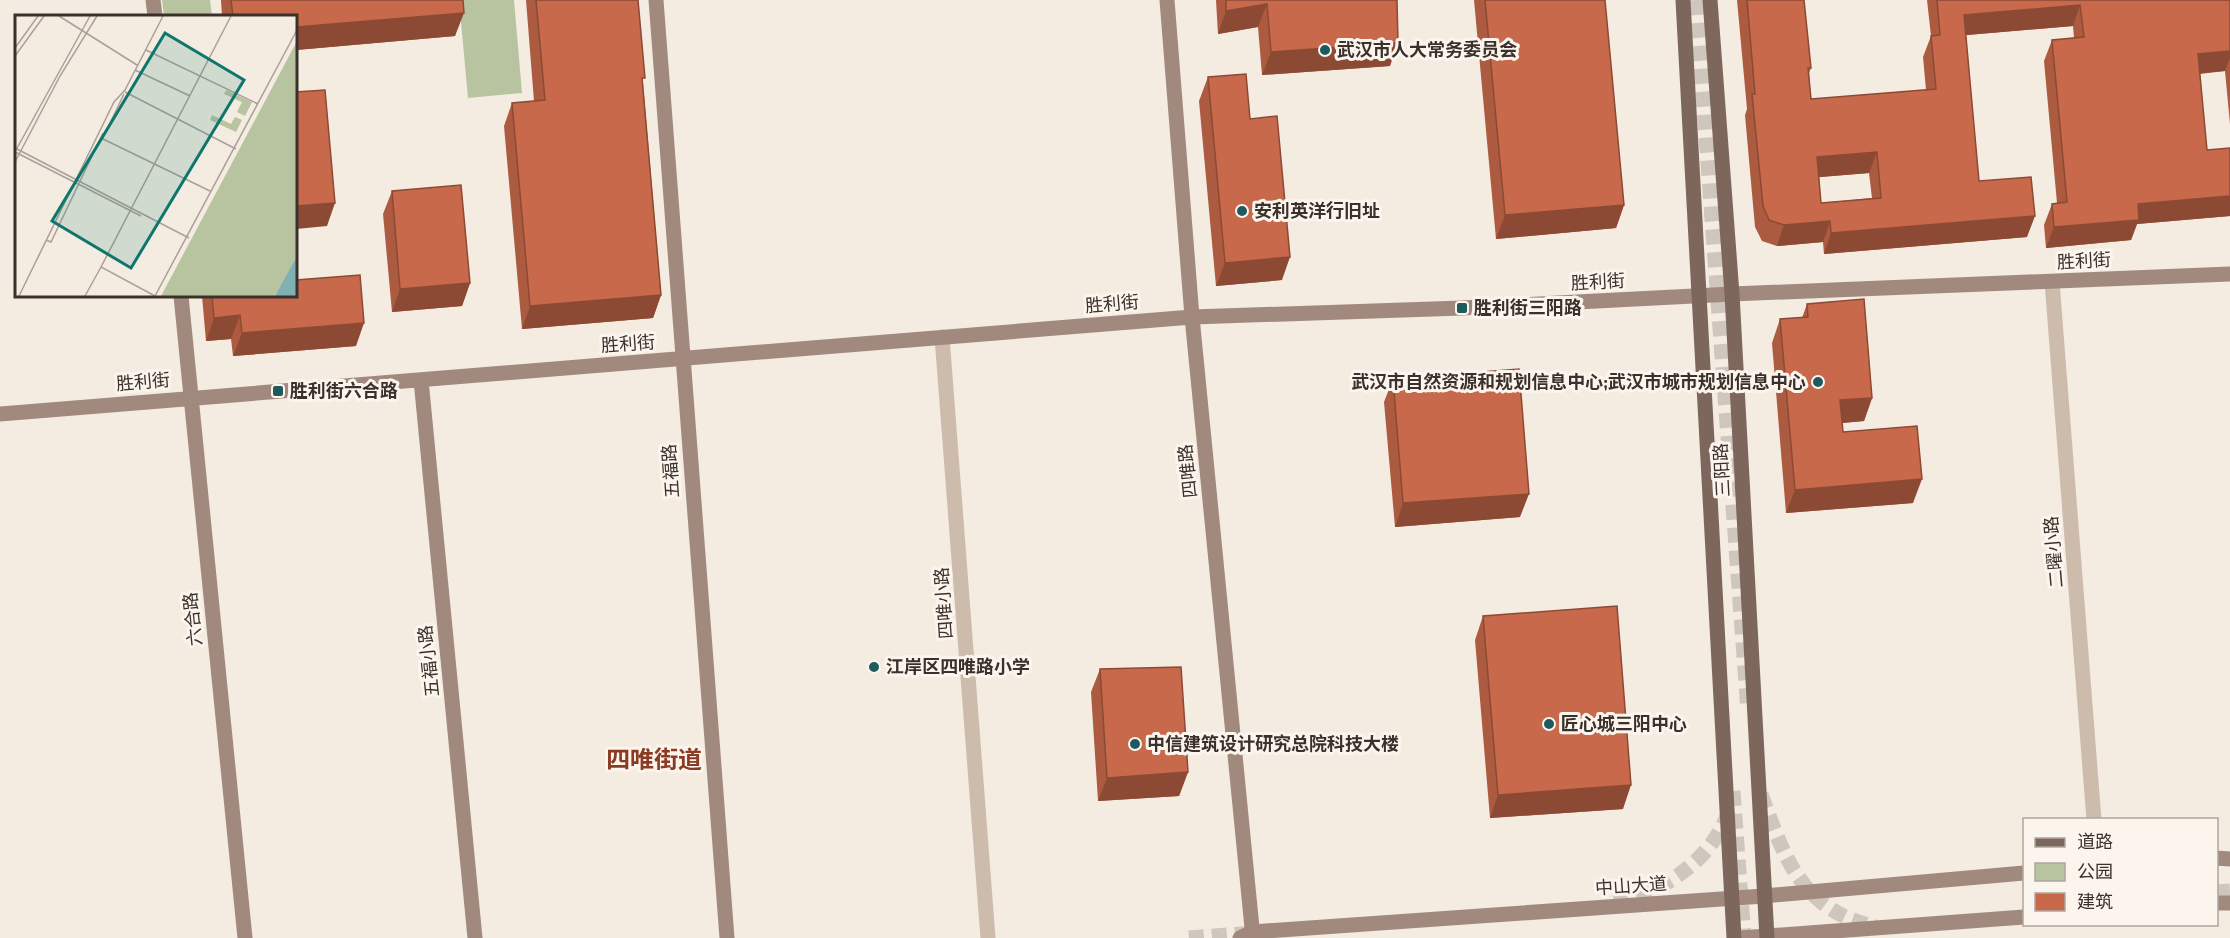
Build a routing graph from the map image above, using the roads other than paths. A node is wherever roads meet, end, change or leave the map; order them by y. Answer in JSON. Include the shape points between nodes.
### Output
{"nodes":[{"id":1,"x":153,"y":0,"type":"edge"},
{"id":2,"x":656,"y":0,"type":"edge"},
{"id":3,"x":1167,"y":0,"type":"edge"},
{"id":4,"x":1683,"y":0,"type":"edge"},
{"id":5,"x":1710,"y":0,"type":"edge"},
{"id":6,"x":155,"y":15,"type":"edge"},
{"id":7,"x":2230,"y":274,"type":"edge"},
{"id":8,"x":2052,"y":282,"type":"junction"},
{"id":9,"x":1732,"y":294,"type":"junction"},
{"id":10,"x":181,"y":297,"type":"edge"},
{"id":11,"x":1699,"y":297,"type":"junction"},
{"id":12,"x":1192,"y":317,"type":"junction"},
{"id":13,"x":942,"y":338,"type":"junction"},
{"id":14,"x":682,"y":359,"type":"junction"},
{"id":15,"x":421,"y":380,"type":"junction"},
{"id":16,"x":191,"y":398,"type":"junction"},
{"id":17,"x":0,"y":414,"type":"edge"},
{"id":18,"x":2094,"y":818,"type":"edge"},
{"id":19,"x":2023,"y":873,"type":"edge"},
{"id":20,"x":1764,"y":896,"type":"junction"},
{"id":21,"x":1732,"y":898,"type":"junction"},
{"id":22,"x":2023,"y":917,"type":"edge"},
{"id":23,"x":1248,"y":936,"type":"edge"},
{"id":24,"x":1767,"y":937,"type":"edge"},
{"id":25,"x":245,"y":938,"type":"edge"},
{"id":26,"x":475,"y":938,"type":"edge"},
{"id":27,"x":727,"y":938,"type":"edge"},
{"id":28,"x":989,"y":938,"type":"edge"},
{"id":29,"x":1734,"y":938,"type":"edge"},
{"id":30,"x":1740,"y":938,"type":"edge"}],
"edges":[{"from":1,"to":6,"type":"street"},
{"from":2,"to":14,"type":"street","name":"五福路"},
{"from":3,"to":12,"type":"street","name":"四唯路"},
{"from":4,"to":11,"type":"main road","name":"三阳路"},
{"from":5,"to":9,"type":"main road","name":"三阳路"},
{"from":7,"to":8,"type":"street","name":"胜利街"},
{"from":8,"to":9,"type":"street","name":"胜利街"},
{"from":8,"to":18,"type":"street","name":"二曜小路"},
{"from":9,"to":11,"type":"street","name":"胜利街"},
{"from":9,"to":20,"type":"main road","name":"三阳路"},
{"from":10,"to":16,"type":"street","name":"六合路"},
{"from":11,"to":12,"type":"street","name":"胜利街"},
{"from":11,"to":21,"type":"main road","name":"三阳路"},
{"from":12,"to":13,"type":"street","name":"胜利街"},
{"from":12,"to":23,"type":"street","name":"四唯路"},
{"from":13,"to":14,"type":"street","name":"胜利街"},
{"from":13,"to":28,"type":"street","name":"四唯小路"},
{"from":14,"to":15,"type":"street","name":"胜利街"},
{"from":14,"to":27,"type":"street","name":"五福路"},
{"from":15,"to":16,"type":"street","name":"胜利街"},
{"from":15,"to":26,"type":"street","name":"五福小路"},
{"from":16,"to":17,"type":"street","name":"胜利街"},
{"from":16,"to":25,"type":"street","name":"六合路"},
{"from":19,"to":20,"type":"street","name":"中山大道"},
{"from":20,"to":21,"type":"street","name":"中山大道"},
{"from":20,"to":24,"type":"main road","name":"三阳路"},
{"from":21,"to":23,"type":"street","name":"中山大道"},
{"from":21,"to":29,"type":"main road","name":"三阳路"},
{"from":22,"to":24,"type":"street"},
{"from":24,"to":30,"type":"street"}]}
